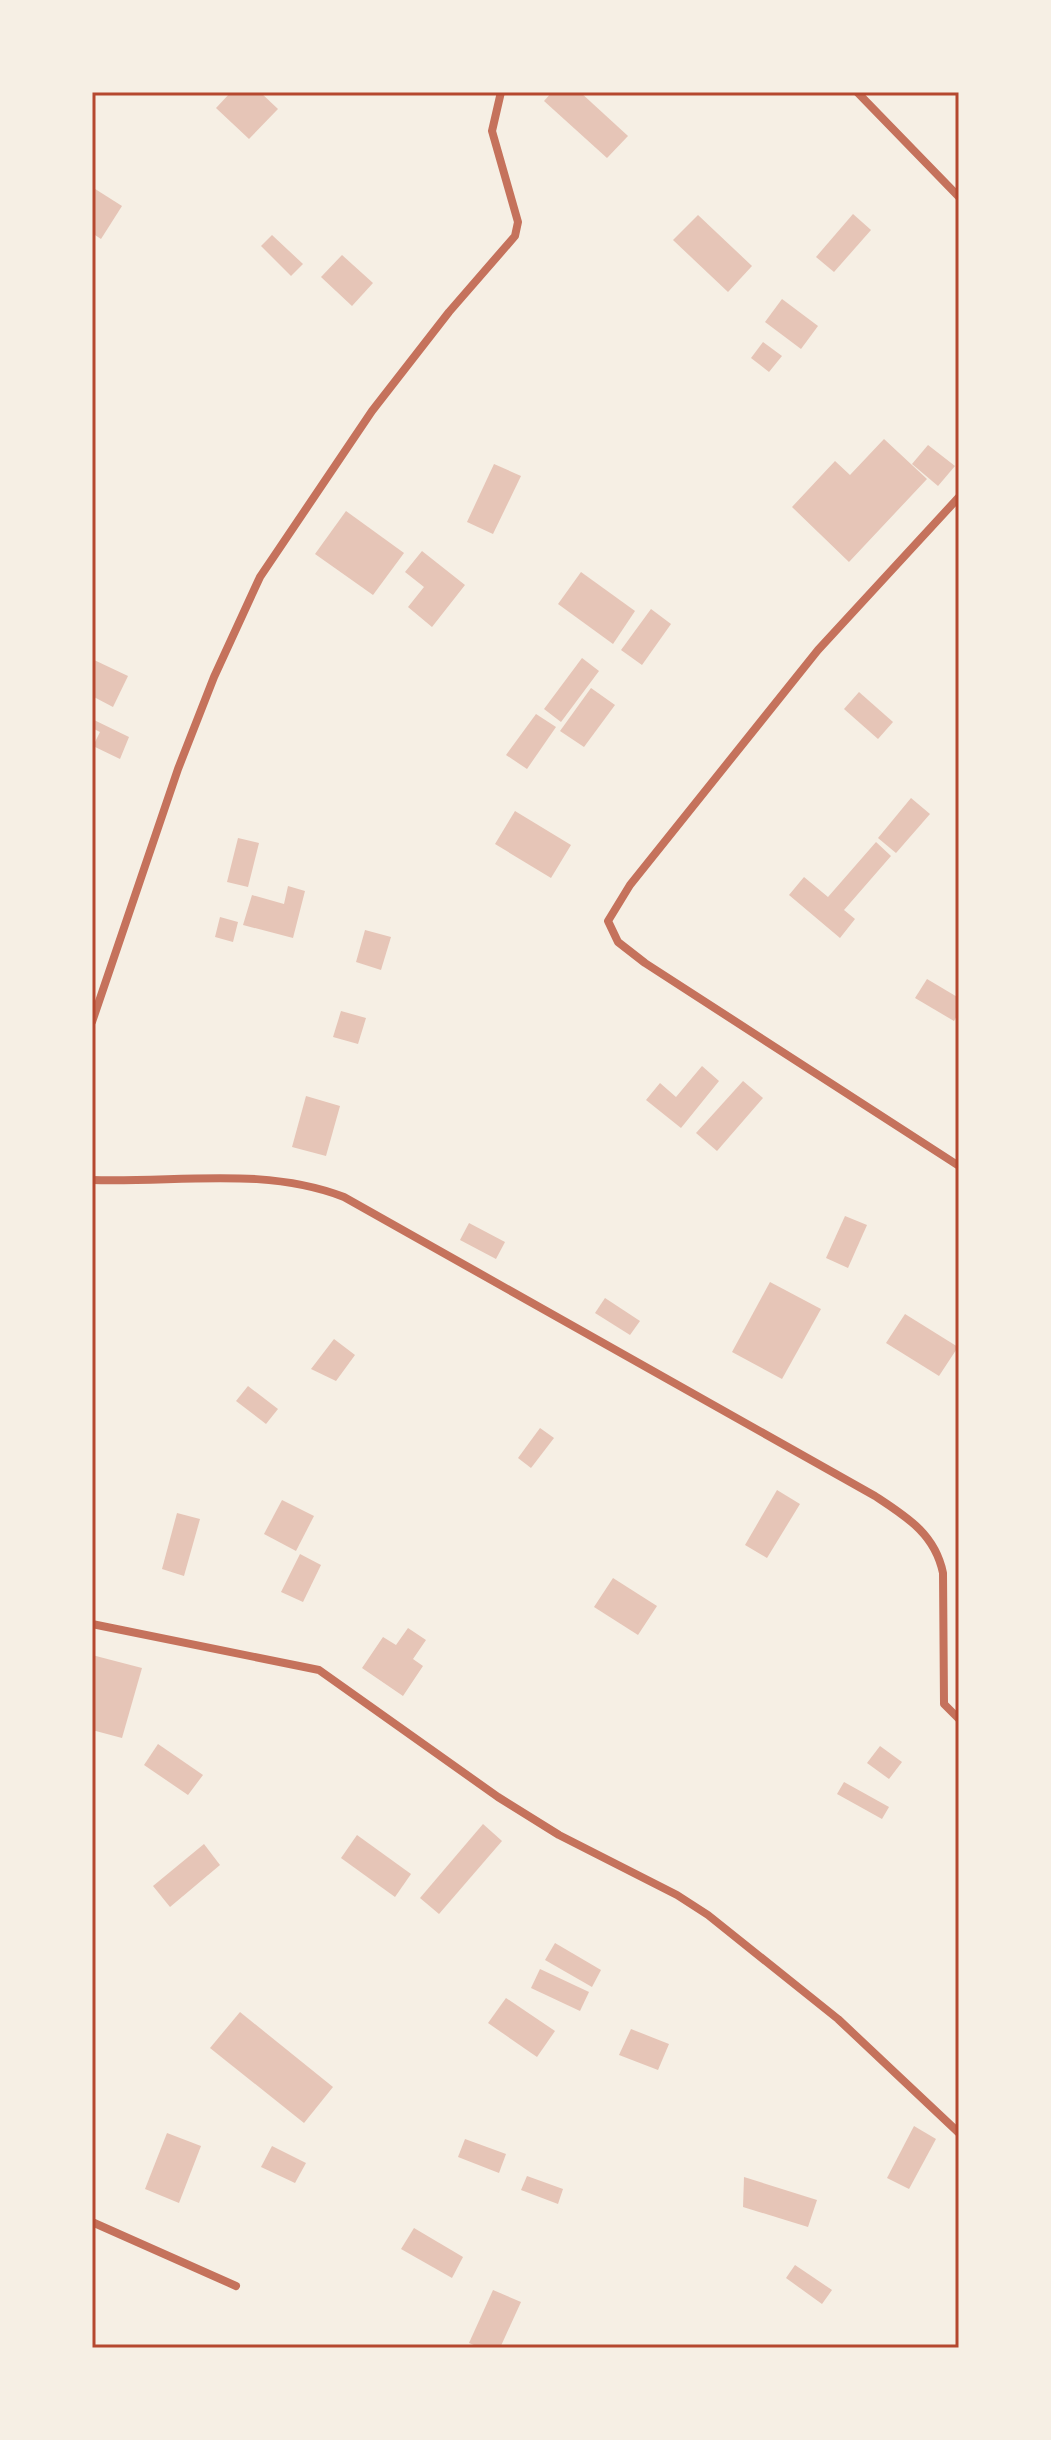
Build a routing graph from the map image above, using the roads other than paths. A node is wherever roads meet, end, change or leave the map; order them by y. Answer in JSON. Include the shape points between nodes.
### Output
{"nodes":[{"id":1,"x":501,"y":92,"type":"edge"},
{"id":2,"x":857,"y":92,"type":"edge"},
{"id":3,"x":959,"y":197,"type":"edge"},
{"id":4,"x":959,"y":497,"type":"edge"},
{"id":5,"x":92,"y":1022,"type":"edge"},
{"id":6,"x":959,"y":1166,"type":"edge"},
{"id":7,"x":92,"y":1180,"type":"edge"},
{"id":8,"x":92,"y":1624,"type":"edge"},
{"id":9,"x":959,"y":1719,"type":"edge"},
{"id":10,"x":959,"y":2133,"type":"edge"},
{"id":11,"x":92,"y":2222,"type":"edge"},
{"id":12,"x":236,"y":2286,"type":"dead end"}],
"edges":[{"from":1,"to":5,"type":"street","via":[[492,131],[515,210],[515,236],[372,411],[260,577],[178,769]]},
{"from":2,"to":3,"type":"street"},
{"from":4,"to":6,"type":"street","via":[[818,650],[630,885],[608,921],[618,942],[645,963]]},
{"from":7,"to":9,"type":"street","via":[[281,1179],[344,1197],[875,1496],[916,1523],[940,1558],[944,1704]]},
{"from":8,"to":10,"type":"street","via":[[319,1670],[498,1797],[708,1915],[838,2019]]},
{"from":11,"to":12,"type":"street"}]}
